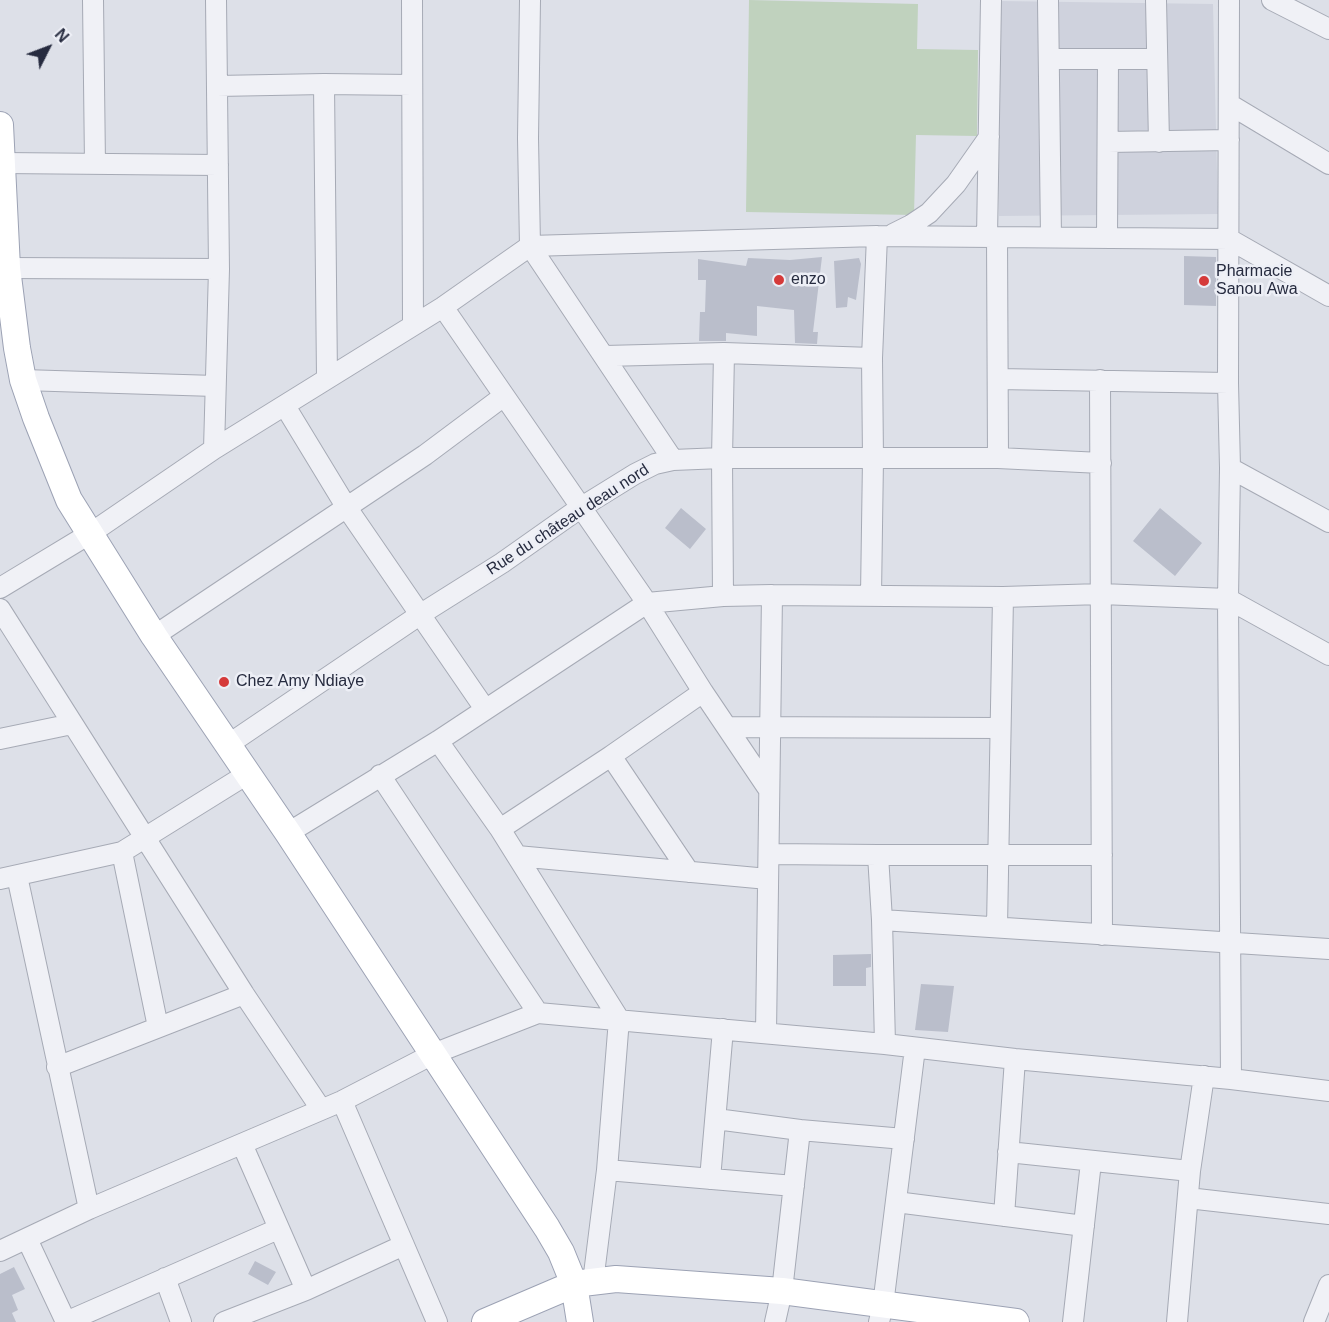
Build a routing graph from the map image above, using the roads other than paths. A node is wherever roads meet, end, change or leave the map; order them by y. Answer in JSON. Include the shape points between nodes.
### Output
{"nodes":[{"id":1,"x":93,"y":0,"type":"edge"},
{"id":2,"x":216,"y":0,"type":"edge"},
{"id":3,"x":412,"y":0,"type":"edge"},
{"id":4,"x":530,"y":0,"type":"edge"},
{"id":5,"x":991,"y":0,"type":"edge"},
{"id":6,"x":1048,"y":0,"type":"edge"},
{"id":7,"x":1156,"y":0,"type":"edge"},
{"id":8,"x":1229,"y":0,"type":"edge"},
{"id":9,"x":1272,"y":0,"type":"edge"},
{"id":10,"x":1294,"y":4,"type":"edge"},
{"id":11,"x":1329,"y":29,"type":"edge"},
{"id":12,"x":1050,"y":58,"type":"junction"},
{"id":13,"x":1157,"y":59,"type":"junction"},
{"id":14,"x":1108,"y":61,"type":"junction"},
{"id":15,"x":324,"y":84,"type":"junction"},
{"id":16,"x":412,"y":85,"type":"junction"},
{"id":17,"x":217,"y":86,"type":"junction"},
{"id":18,"x":1229,"y":104,"type":"junction"},
{"id":19,"x":0,"y":124,"type":"edge"},
{"id":20,"x":989,"y":137,"type":"junction"},
{"id":21,"x":1229,"y":140,"type":"junction"},
{"id":22,"x":1108,"y":142,"type":"junction"},
{"id":23,"x":1159,"y":142,"type":"junction"},
{"id":24,"x":3,"y":163,"type":"junction"},
{"id":25,"x":95,"y":164,"type":"junction"},
{"id":26,"x":1329,"y":164,"type":"edge"},
{"id":27,"x":218,"y":165,"type":"junction"},
{"id":28,"x":883,"y":236,"type":"junction"},
{"id":29,"x":992,"y":237,"type":"junction"},
{"id":30,"x":1051,"y":237,"type":"junction"},
{"id":31,"x":1107,"y":238,"type":"junction"},
{"id":32,"x":1229,"y":239,"type":"junction"},
{"id":33,"x":530,"y":246,"type":"junction"},
{"id":34,"x":7,"y":268,"type":"junction"},
{"id":35,"x":219,"y":269,"type":"junction"},
{"id":36,"x":1329,"y":296,"type":"edge"},
{"id":37,"x":443,"y":307,"type":"junction"},
{"id":38,"x":413,"y":325,"type":"junction"},
{"id":39,"x":724,"y":353,"type":"junction"},
{"id":40,"x":605,"y":356,"type":"junction"},
{"id":41,"x":872,"y":358,"type":"junction"},
{"id":42,"x":327,"y":378,"type":"junction"},
{"id":43,"x":23,"y":380,"type":"junction"},
{"id":44,"x":998,"y":380,"type":"junction"},
{"id":45,"x":1100,"y":380,"type":"junction"},
{"id":46,"x":1228,"y":383,"type":"junction"},
{"id":47,"x":214,"y":386,"type":"junction"},
{"id":48,"x":504,"y":396,"type":"junction"},
{"id":49,"x":285,"y":406,"type":"junction"},
{"id":50,"x":214,"y":449,"type":"junction"},
{"id":51,"x":722,"y":458,"type":"junction"},
{"id":52,"x":998,"y":458,"type":"junction"},
{"id":53,"x":873,"y":459,"type":"junction"},
{"id":54,"x":673,"y":460,"type":"junction"},
{"id":55,"x":1101,"y":463,"type":"junction"},
{"id":56,"x":1230,"y":468,"type":"junction"},
{"id":57,"x":347,"y":508,"type":"junction"},
{"id":58,"x":580,"y":508,"type":"junction"},
{"id":59,"x":1329,"y":522,"type":"edge"},
{"id":60,"x":92,"y":533,"type":"junction"},
{"id":61,"x":0,"y":588,"type":"edge"},
{"id":62,"x":1101,"y":594,"type":"junction"},
{"id":63,"x":772,"y":595,"type":"junction"},
{"id":64,"x":871,"y":595,"type":"junction"},
{"id":65,"x":723,"y":596,"type":"junction"},
{"id":66,"x":1003,"y":597,"type":"junction"},
{"id":67,"x":1228,"y":599,"type":"junction"},
{"id":68,"x":647,"y":603,"type":"junction"},
{"id":69,"x":0,"y":609,"type":"edge"},
{"id":70,"x":421,"y":614,"type":"junction"},
{"id":71,"x":154,"y":636,"type":"junction"},
{"id":72,"x":1329,"y":655,"type":"edge"},
{"id":73,"x":703,"y":692,"type":"junction"},
{"id":74,"x":486,"y":709,"type":"junction"},
{"id":75,"x":72,"y":724,"type":"junction"},
{"id":76,"x":727,"y":727,"type":"junction"},
{"id":77,"x":769,"y":728,"type":"junction"},
{"id":78,"x":1000,"y":728,"type":"junction"},
{"id":79,"x":0,"y":739,"type":"edge"},
{"id":80,"x":438,"y":741,"type":"junction"},
{"id":81,"x":229,"y":744,"type":"junction"},
{"id":82,"x":611,"y":756,"type":"junction"},
{"id":83,"x":249,"y":773,"type":"junction"},
{"id":84,"x":380,"y":775,"type":"junction"},
{"id":85,"x":769,"y":790,"type":"junction"},
{"id":86,"x":500,"y":830,"type":"junction"},
{"id":87,"x":288,"y":833,"type":"junction"},
{"id":88,"x":145,"y":839,"type":"junction"},
{"id":89,"x":122,"y":852,"type":"junction"},
{"id":90,"x":769,"y":854,"type":"junction"},
{"id":91,"x":878,"y":855,"type":"junction"},
{"id":92,"x":998,"y":855,"type":"junction"},
{"id":93,"x":1102,"y":855,"type":"junction"},
{"id":94,"x":517,"y":856,"type":"junction"},
{"id":95,"x":689,"y":872,"type":"junction"},
{"id":96,"x":8,"y":878,"type":"edge"},
{"id":97,"x":768,"y":879,"type":"junction"},
{"id":98,"x":882,"y":920,"type":"junction"},
{"id":99,"x":997,"y":927,"type":"junction"},
{"id":100,"x":1102,"y":935,"type":"junction"},
{"id":101,"x":1231,"y":942,"type":"junction"},
{"id":102,"x":1329,"y":949,"type":"edge"},
{"id":103,"x":244,"y":994,"type":"junction"},
{"id":104,"x":538,"y":1013,"type":"junction"},
{"id":105,"x":619,"y":1019,"type":"junction"},
{"id":106,"x":158,"y":1027,"type":"junction"},
{"id":107,"x":723,"y":1029,"type":"junction"},
{"id":108,"x":766,"y":1034,"type":"junction"},
{"id":109,"x":885,"y":1044,"type":"junction"},
{"id":110,"x":915,"y":1048,"type":"junction"},
{"id":111,"x":433,"y":1054,"type":"junction"},
{"id":112,"x":1015,"y":1059,"type":"junction"},
{"id":113,"x":57,"y":1067,"type":"junction"},
{"id":114,"x":1204,"y":1076,"type":"junction"},
{"id":115,"x":1231,"y":1079,"type":"junction"},
{"id":116,"x":1329,"y":1091,"type":"edge"},
{"id":117,"x":342,"y":1101,"type":"junction"},
{"id":118,"x":321,"y":1110,"type":"junction"},
{"id":119,"x":716,"y":1119,"type":"junction"},
{"id":120,"x":801,"y":1130,"type":"junction"},
{"id":121,"x":904,"y":1139,"type":"junction"},
{"id":122,"x":242,"y":1144,"type":"junction"},
{"id":123,"x":1008,"y":1152,"type":"junction"},
{"id":124,"x":1091,"y":1162,"type":"junction"},
{"id":125,"x":607,"y":1170,"type":"junction"},
{"id":126,"x":1190,"y":1172,"type":"junction"},
{"id":127,"x":710,"y":1179,"type":"junction"},
{"id":128,"x":794,"y":1186,"type":"junction"},
{"id":129,"x":1188,"y":1198,"type":"junction"},
{"id":130,"x":896,"y":1202,"type":"junction"},
{"id":131,"x":89,"y":1209,"type":"junction"},
{"id":132,"x":1329,"y":1214,"type":"edge"},
{"id":133,"x":1004,"y":1216,"type":"junction"},
{"id":134,"x":1084,"y":1226,"type":"junction"},
{"id":135,"x":278,"y":1228,"type":"junction"},
{"id":136,"x":27,"y":1239,"type":"junction"},
{"id":137,"x":404,"y":1245,"type":"junction"},
{"id":138,"x":0,"y":1251,"type":"edge"},
{"id":139,"x":165,"y":1278,"type":"junction"},
{"id":140,"x":584,"y":1283,"type":"junction"},
{"id":141,"x":1329,"y":1286,"type":"edge"},
{"id":142,"x":306,"y":1290,"type":"junction"},
{"id":143,"x":782,"y":1291,"type":"junction"},
{"id":144,"x":881,"y":1314,"type":"edge"},
{"id":145,"x":66,"y":1322,"type":"edge"},
{"id":146,"x":181,"y":1322,"type":"edge"},
{"id":147,"x":225,"y":1322,"type":"edge"},
{"id":148,"x":437,"y":1322,"type":"edge"},
{"id":149,"x":485,"y":1322,"type":"edge"},
{"id":150,"x":580,"y":1322,"type":"edge"},
{"id":151,"x":775,"y":1322,"type":"edge"},
{"id":152,"x":1016,"y":1322,"type":"edge"},
{"id":153,"x":1073,"y":1322,"type":"edge"},
{"id":154,"x":1177,"y":1322,"type":"edge"},
{"id":155,"x":1314,"y":1322,"type":"edge"}],
"edges":[{"from":1,"to":25,"type":"street"},
{"from":2,"to":17,"type":"street"},
{"from":3,"to":16,"type":"street"},
{"from":4,"to":33,"type":"street"},
{"from":5,"to":20,"type":"street"},
{"from":6,"to":12,"type":"street"},
{"from":7,"to":13,"type":"street"},
{"from":8,"to":18,"type":"street"},
{"from":9,"to":10,"type":"street"},
{"from":10,"to":11,"type":"street"},
{"from":12,"to":14,"type":"street"},
{"from":12,"to":30,"type":"street"},
{"from":13,"to":14,"type":"street"},
{"from":13,"to":23,"type":"street"},
{"from":14,"to":22,"type":"street"},
{"from":15,"to":16,"type":"street"},
{"from":15,"to":17,"type":"street"},
{"from":15,"to":42,"type":"street"},
{"from":16,"to":38,"type":"street"},
{"from":17,"to":27,"type":"street"},
{"from":18,"to":21,"type":"street"},
{"from":18,"to":26,"type":"street"},
{"from":19,"to":24,"type":"main road"},
{"from":20,"to":28,"type":"street","via":[[956,184],[929,213]]},
{"from":20,"to":29,"type":"street"},
{"from":21,"to":23,"type":"street"},
{"from":21,"to":32,"type":"street"},
{"from":22,"to":23,"type":"street"},
{"from":22,"to":31,"type":"street"},
{"from":24,"to":25,"type":"street"},
{"from":24,"to":34,"type":"main road"},
{"from":25,"to":27,"type":"street"},
{"from":27,"to":35,"type":"street"},
{"from":28,"to":29,"type":"street"},
{"from":28,"to":33,"type":"street"},
{"from":28,"to":41,"type":"street"},
{"from":29,"to":30,"type":"street"},
{"from":29,"to":44,"type":"street"},
{"from":30,"to":31,"type":"street"},
{"from":31,"to":32,"type":"street"},
{"from":32,"to":36,"type":"street"},
{"from":32,"to":46,"type":"street"},
{"from":33,"to":37,"type":"street"},
{"from":33,"to":40,"type":"street"},
{"from":34,"to":35,"type":"street"},
{"from":34,"to":43,"type":"main road"},
{"from":35,"to":47,"type":"street"},
{"from":37,"to":38,"type":"street"},
{"from":37,"to":48,"type":"street"},
{"from":38,"to":42,"type":"street"},
{"from":39,"to":40,"type":"street"},
{"from":39,"to":41,"type":"street"},
{"from":39,"to":51,"type":"street"},
{"from":40,"to":54,"type":"street"},
{"from":41,"to":53,"type":"street"},
{"from":42,"to":49,"type":"street"},
{"from":43,"to":47,"type":"street"},
{"from":43,"to":60,"type":"main road","via":[[69,500]]},
{"from":44,"to":45,"type":"street"},
{"from":44,"to":52,"type":"street"},
{"from":45,"to":46,"type":"street"},
{"from":45,"to":55,"type":"street"},
{"from":46,"to":56,"type":"street"},
{"from":47,"to":50,"type":"street"},
{"from":48,"to":57,"type":"street"},
{"from":48,"to":58,"type":"street"},
{"from":49,"to":50,"type":"street"},
{"from":49,"to":57,"type":"street"},
{"from":50,"to":60,"type":"street"},
{"from":51,"to":53,"type":"street","name":"Rue du château deau nord"},
{"from":51,"to":54,"type":"street","name":"Rue du château deau nord"},
{"from":51,"to":65,"type":"street"},
{"from":52,"to":53,"type":"street","name":"Rue du château deau nord"},
{"from":52,"to":55,"type":"street","name":"Rue du château deau nord"},
{"from":53,"to":64,"type":"street"},
{"from":54,"to":58,"type":"street","name":"Rue du château deau nord","via":[[635,474]]},
{"from":55,"to":62,"type":"street"},
{"from":56,"to":59,"type":"street"},
{"from":56,"to":67,"type":"street"},
{"from":57,"to":70,"type":"street"},
{"from":57,"to":71,"type":"street"},
{"from":58,"to":68,"type":"street"},
{"from":58,"to":70,"type":"street","name":"Rue du château deau nord"},
{"from":60,"to":61,"type":"street"},
{"from":60,"to":71,"type":"main road"},
{"from":62,"to":66,"type":"street"},
{"from":62,"to":67,"type":"street"},
{"from":62,"to":93,"type":"street"},
{"from":63,"to":64,"type":"street"},
{"from":63,"to":65,"type":"street"},
{"from":63,"to":77,"type":"street"},
{"from":64,"to":66,"type":"street"},
{"from":65,"to":68,"type":"street"},
{"from":66,"to":78,"type":"street"},
{"from":67,"to":72,"type":"street"},
{"from":67,"to":101,"type":"street"},
{"from":68,"to":73,"type":"street"},
{"from":68,"to":74,"type":"street"},
{"from":69,"to":75,"type":"street"},
{"from":70,"to":74,"type":"street"},
{"from":70,"to":81,"type":"street","name":"Rue du château deau nord"},
{"from":71,"to":81,"type":"main road"},
{"from":73,"to":76,"type":"street"},
{"from":73,"to":82,"type":"street"},
{"from":74,"to":80,"type":"street"},
{"from":75,"to":79,"type":"street"},
{"from":75,"to":88,"type":"street"},
{"from":76,"to":77,"type":"street"},
{"from":76,"to":85,"type":"street"},
{"from":77,"to":78,"type":"street"},
{"from":77,"to":85,"type":"street"},
{"from":78,"to":92,"type":"street"},
{"from":80,"to":84,"type":"street"},
{"from":80,"to":86,"type":"street"},
{"from":81,"to":83,"type":"main road"},
{"from":82,"to":86,"type":"street"},
{"from":82,"to":95,"type":"street"},
{"from":83,"to":87,"type":"main road"},
{"from":83,"to":88,"type":"street"},
{"from":84,"to":87,"type":"street"},
{"from":84,"to":104,"type":"street"},
{"from":85,"to":90,"type":"street"},
{"from":86,"to":94,"type":"street"},
{"from":87,"to":111,"type":"main road"},
{"from":88,"to":89,"type":"street"},
{"from":88,"to":103,"type":"street"},
{"from":89,"to":96,"type":"street"},
{"from":89,"to":106,"type":"street"},
{"from":90,"to":91,"type":"street"},
{"from":90,"to":97,"type":"street"},
{"from":91,"to":92,"type":"street"},
{"from":91,"to":98,"type":"street"},
{"from":92,"to":93,"type":"street"},
{"from":92,"to":99,"type":"street"},
{"from":93,"to":100,"type":"street"},
{"from":94,"to":95,"type":"street"},
{"from":94,"to":105,"type":"street"},
{"from":95,"to":97,"type":"street"},
{"from":96,"to":113,"type":"street"},
{"from":97,"to":108,"type":"street"},
{"from":98,"to":99,"type":"street"},
{"from":98,"to":109,"type":"street"},
{"from":99,"to":100,"type":"street"},
{"from":100,"to":101,"type":"street"},
{"from":101,"to":102,"type":"street"},
{"from":101,"to":115,"type":"street"},
{"from":103,"to":106,"type":"street"},
{"from":103,"to":118,"type":"street"},
{"from":104,"to":105,"type":"street"},
{"from":104,"to":111,"type":"street"},
{"from":105,"to":107,"type":"street"},
{"from":105,"to":125,"type":"street"},
{"from":106,"to":113,"type":"street"},
{"from":107,"to":108,"type":"street"},
{"from":107,"to":119,"type":"street"},
{"from":108,"to":109,"type":"street"},
{"from":109,"to":110,"type":"street"},
{"from":110,"to":112,"type":"street"},
{"from":110,"to":121,"type":"street"},
{"from":111,"to":117,"type":"street"},
{"from":111,"to":140,"type":"main road"},
{"from":112,"to":114,"type":"street"},
{"from":112,"to":123,"type":"street"},
{"from":113,"to":131,"type":"street"},
{"from":114,"to":115,"type":"street"},
{"from":114,"to":126,"type":"street"},
{"from":115,"to":116,"type":"street"},
{"from":117,"to":118,"type":"street"},
{"from":117,"to":137,"type":"street"},
{"from":118,"to":122,"type":"street"},
{"from":119,"to":120,"type":"street"},
{"from":119,"to":127,"type":"street"},
{"from":120,"to":121,"type":"street"},
{"from":120,"to":128,"type":"street"},
{"from":121,"to":130,"type":"street"},
{"from":122,"to":131,"type":"street"},
{"from":122,"to":135,"type":"street"},
{"from":123,"to":124,"type":"street"},
{"from":123,"to":133,"type":"street"},
{"from":124,"to":126,"type":"street"},
{"from":124,"to":134,"type":"street"},
{"from":125,"to":127,"type":"street"},
{"from":125,"to":140,"type":"street"},
{"from":126,"to":129,"type":"street"},
{"from":127,"to":128,"type":"street"},
{"from":128,"to":143,"type":"street"},
{"from":129,"to":132,"type":"street"},
{"from":129,"to":154,"type":"street"},
{"from":130,"to":133,"type":"street"},
{"from":130,"to":144,"type":"street"},
{"from":131,"to":136,"type":"street"},
{"from":133,"to":134,"type":"street"},
{"from":134,"to":153,"type":"street"},
{"from":135,"to":139,"type":"street"},
{"from":135,"to":142,"type":"street"},
{"from":136,"to":138,"type":"street"},
{"from":136,"to":145,"type":"street"},
{"from":137,"to":142,"type":"street"},
{"from":137,"to":148,"type":"street"},
{"from":139,"to":145,"type":"street"},
{"from":139,"to":146,"type":"street"},
{"from":140,"to":143,"type":"main road","via":[[616,1279]]},
{"from":140,"to":149,"type":"main road"},
{"from":140,"to":150,"type":"main road"},
{"from":141,"to":155,"type":"street"},
{"from":142,"to":147,"type":"street"},
{"from":143,"to":144,"type":"main road"},
{"from":143,"to":151,"type":"street"},
{"from":144,"to":152,"type":"main road"}]}
